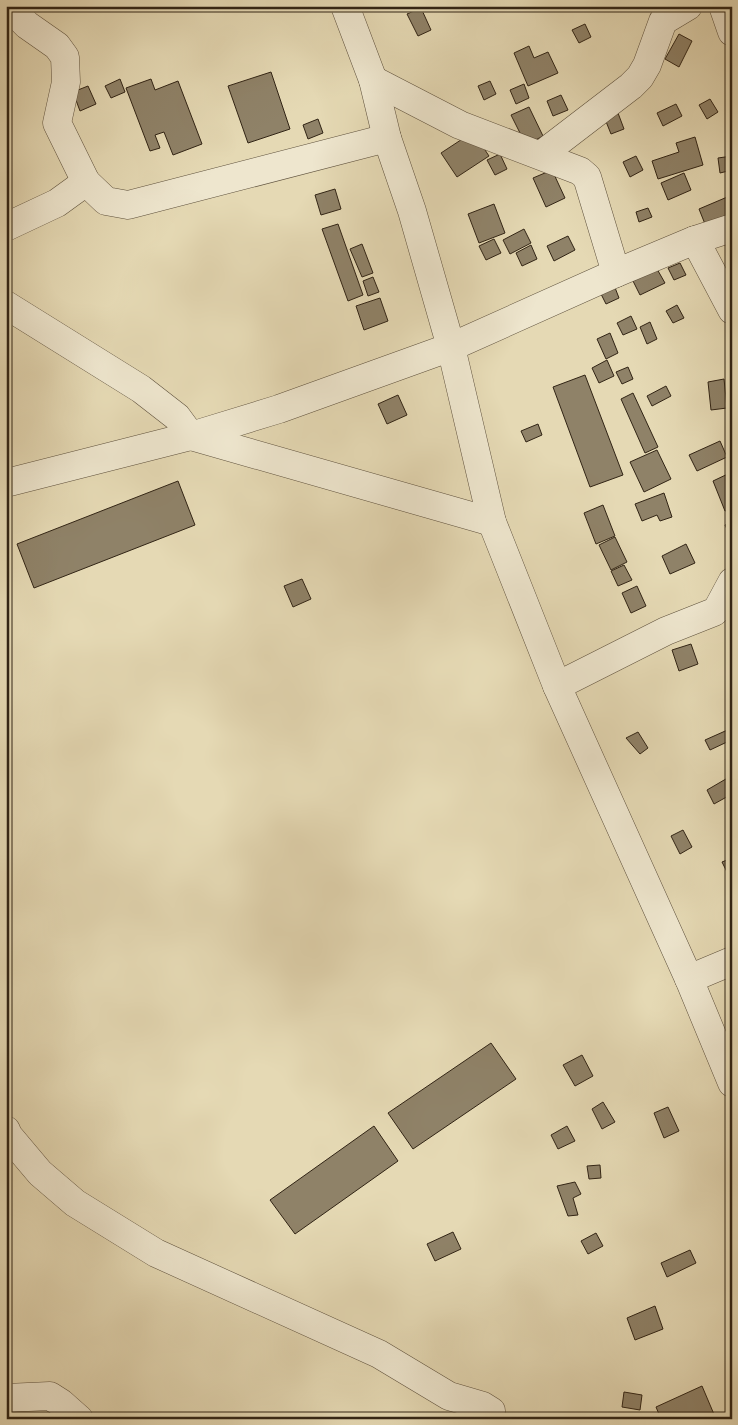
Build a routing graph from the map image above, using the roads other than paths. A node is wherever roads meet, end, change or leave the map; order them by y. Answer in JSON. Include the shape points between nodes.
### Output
{"nodes":[{"id":1,"x":8,"y":6,"type":"edge"},
{"id":2,"x":345,"y":6,"type":"edge"},
{"id":3,"x":688,"y":6,"type":"edge"},
{"id":4,"x":723,"y":6,"type":"edge"},
{"id":5,"x":732,"y":32,"type":"edge"},
{"id":6,"x":373,"y":80,"type":"junction"},
{"id":7,"x":387,"y":138,"type":"junction"},
{"id":8,"x":541,"y":155,"type":"junction"},
{"id":9,"x":86,"y":182,"type":"junction"},
{"id":10,"x":6,"y":227,"type":"edge"},
{"id":11,"x":732,"y":228,"type":"edge"},
{"id":12,"x":695,"y":240,"type":"junction"},
{"id":13,"x":616,"y":273,"type":"junction"},
{"id":14,"x":6,"y":305,"type":"edge"},
{"id":15,"x":732,"y":310,"type":"edge"},
{"id":16,"x":451,"y":348,"type":"junction"},
{"id":17,"x":191,"y":436,"type":"junction"},
{"id":18,"x":6,"y":483,"type":"edge"},
{"id":19,"x":492,"y":522,"type":"junction"},
{"id":20,"x":732,"y":582,"type":"edge"},
{"id":21,"x":557,"y":686,"type":"junction"},
{"id":22,"x":732,"y":961,"type":"edge"},
{"id":23,"x":689,"y":979,"type":"junction"},
{"id":24,"x":732,"y":1083,"type":"edge"},
{"id":25,"x":6,"y":1130,"type":"edge"},
{"id":26,"x":6,"y":1398,"type":"edge"},
{"id":27,"x":79,"y":1419,"type":"edge"},
{"id":28,"x":490,"y":1419,"type":"edge"}],
"edges":[{"from":1,"to":9,"type":"street","via":[[27,25],[57,46],[65,57],[66,82],[57,123]]},
{"from":2,"to":6,"type":"street"},
{"from":3,"to":8,"type":"street","via":[[663,21],[647,65],[631,86]]},
{"from":4,"to":5,"type":"street"},
{"from":6,"to":7,"type":"street"},
{"from":6,"to":8,"type":"street","via":[[460,125]]},
{"from":7,"to":9,"type":"street","via":[[128,204],[106,201]]},
{"from":7,"to":16,"type":"street","via":[[412,211]]},
{"from":8,"to":13,"type":"street","via":[[587,177]]},
{"from":9,"to":10,"type":"street","via":[[57,203]]},
{"from":11,"to":12,"type":"street"},
{"from":12,"to":13,"type":"street"},
{"from":12,"to":15,"type":"street"},
{"from":13,"to":16,"type":"street"},
{"from":14,"to":17,"type":"street","via":[[141,389],[177,417]]},
{"from":16,"to":17,"type":"street"},
{"from":16,"to":19,"type":"street"},
{"from":17,"to":18,"type":"street"},
{"from":17,"to":19,"type":"street"},
{"from":19,"to":21,"type":"street"},
{"from":20,"to":21,"type":"street","via":[[714,612],[666,631]]},
{"from":21,"to":23,"type":"street"},
{"from":22,"to":23,"type":"street"},
{"from":23,"to":24,"type":"street"},
{"from":25,"to":28,"type":"street","via":[[40,1174],[68,1197],[156,1253],[379,1354],[449,1396],[491,1410]]},
{"from":26,"to":27,"type":"street","via":[[50,1396]]}]}
